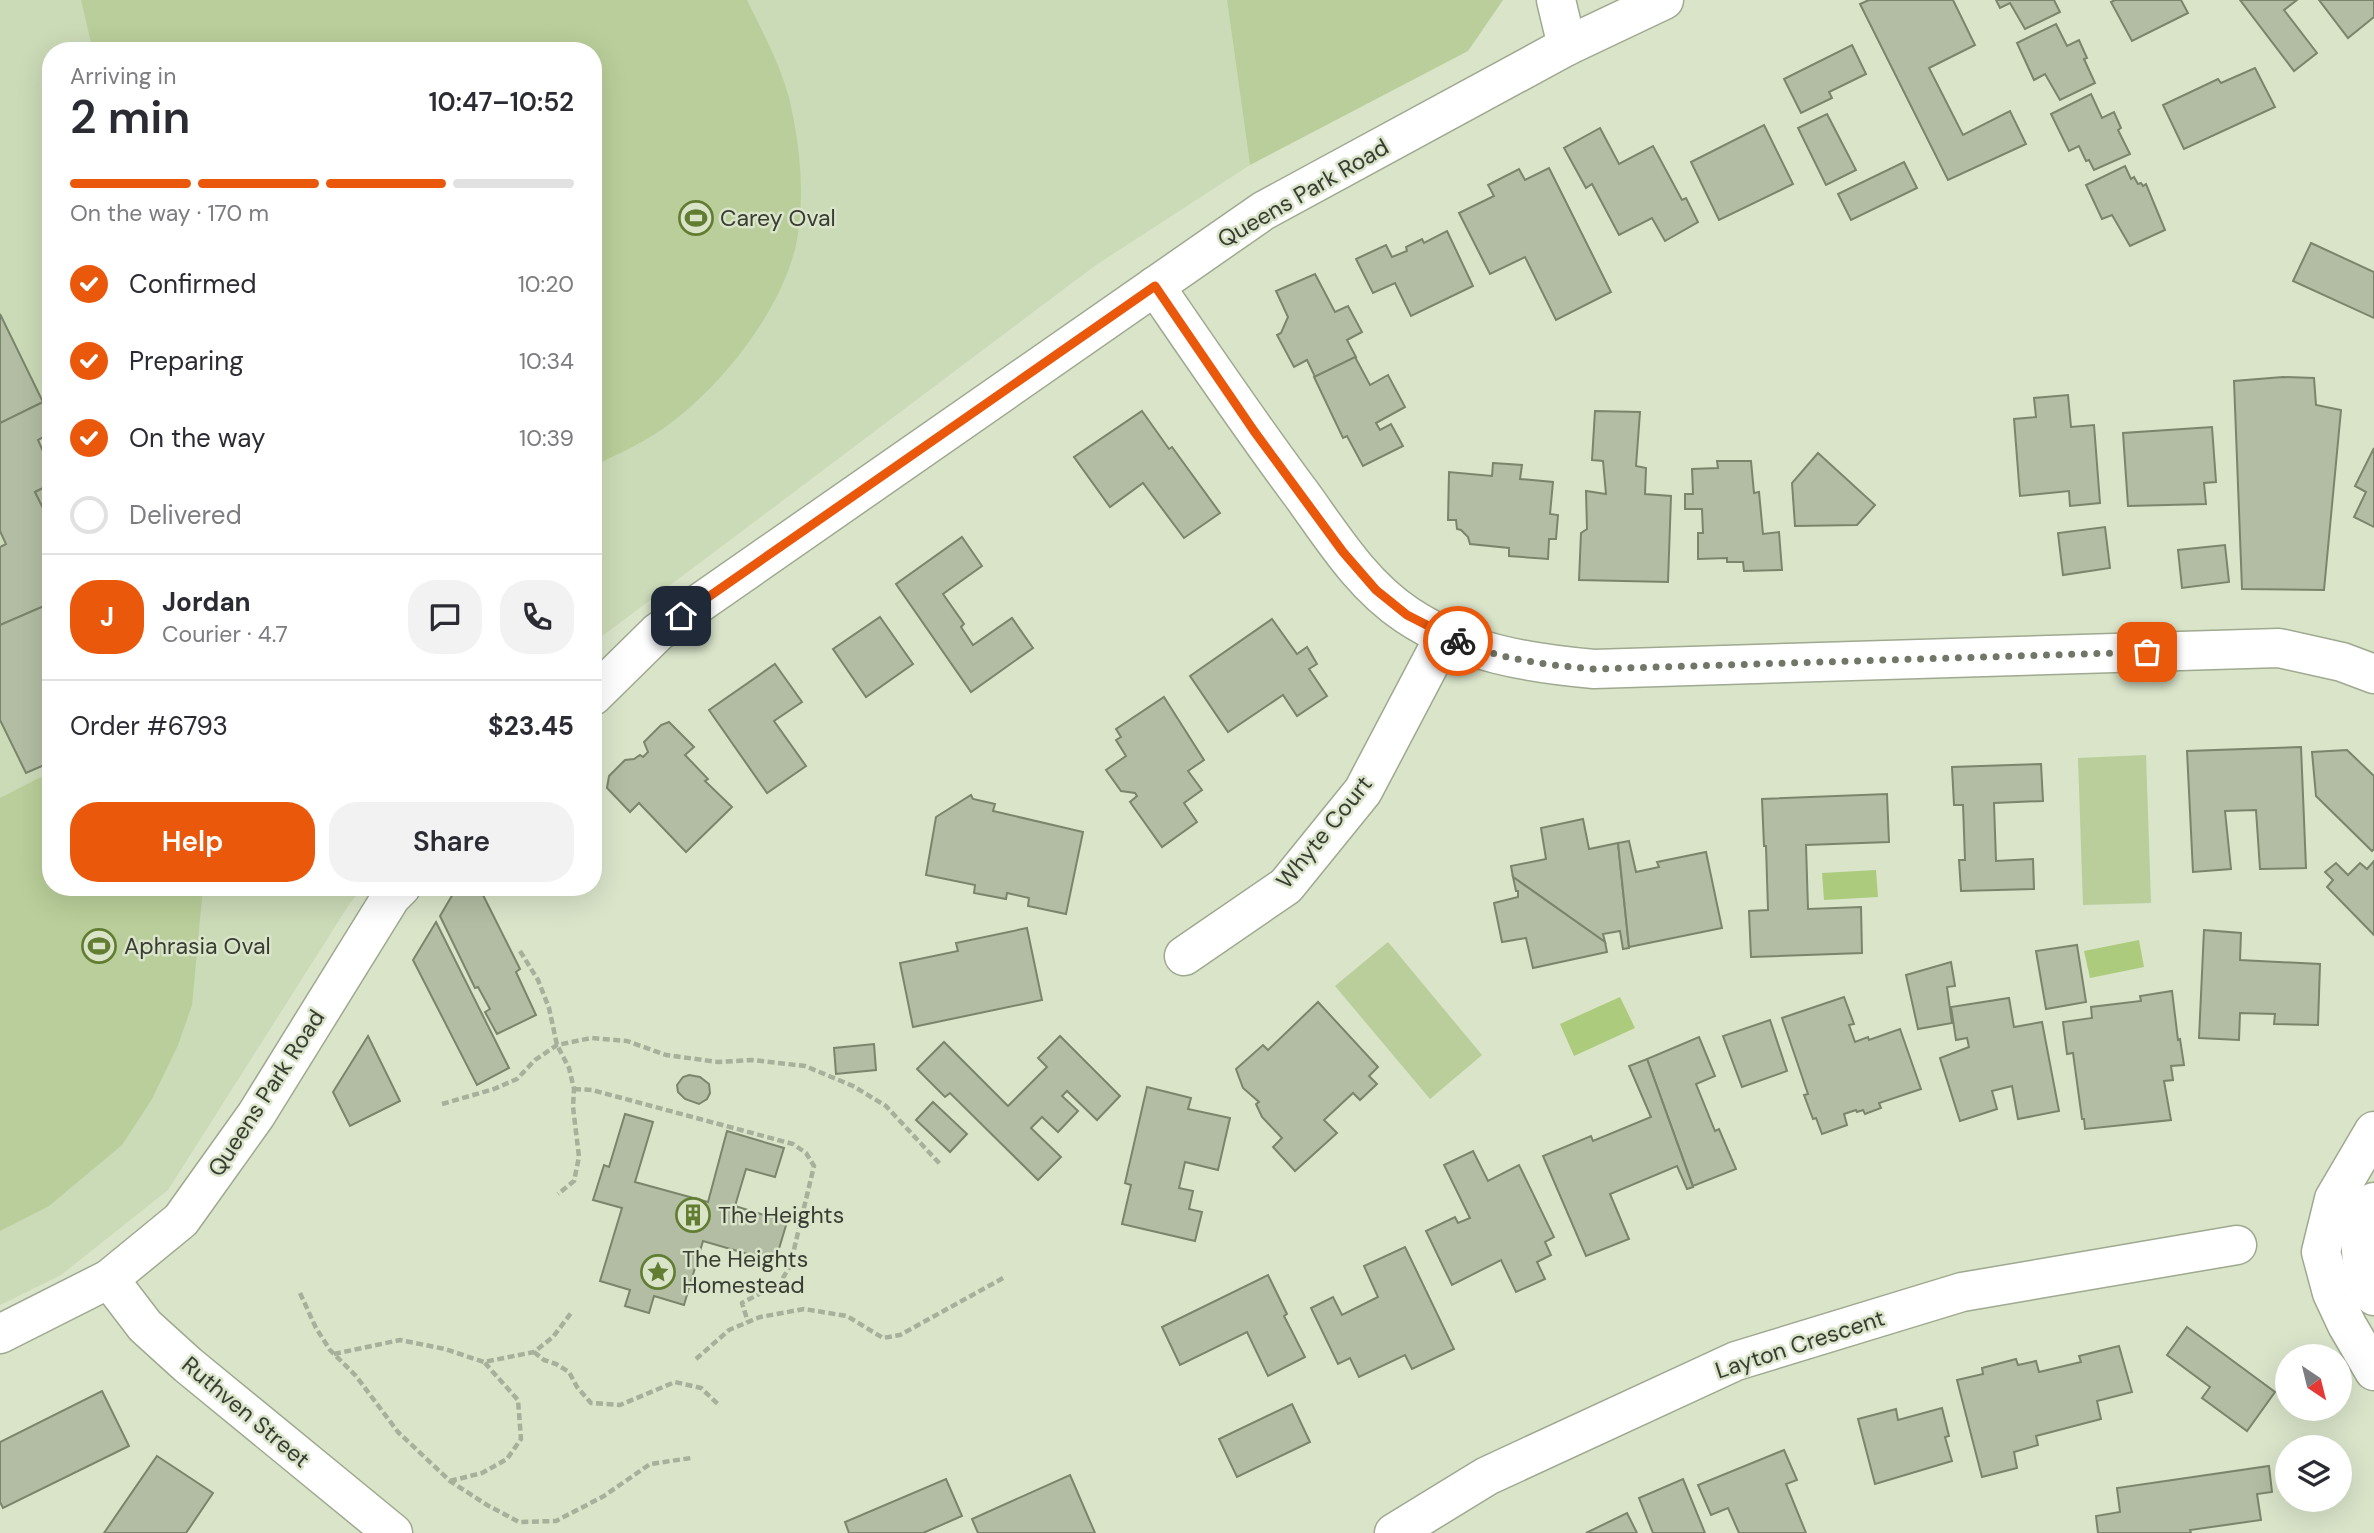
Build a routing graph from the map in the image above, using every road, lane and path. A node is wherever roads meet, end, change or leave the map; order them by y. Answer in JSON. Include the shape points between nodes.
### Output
{"nodes":[{"id":1,"x":1556,"y":0,"type":"edge"},
{"id":2,"x":1664,"y":0,"type":"edge"},
{"id":3,"x":1567,"y":46,"type":"junction"},
{"id":4,"x":1155,"y":286,"type":"junction"},
{"id":5,"x":1445,"y":635,"type":"junction"},
{"id":6,"x":2374,"y":674,"type":"edge"},
{"id":7,"x":602,"y":687,"type":"edge"},
{"id":8,"x":392,"y":896,"type":"edge"},
{"id":9,"x":520,"y":951,"type":"dead end"},
{"id":10,"x":1184,"y":956,"type":"dead end"},
{"id":11,"x":557,"y":1045,"type":"junction"},
{"id":12,"x":574,"y":1089,"type":"junction"},
{"id":13,"x":442,"y":1104,"type":"dead end"},
{"id":14,"x":2374,"y":1131,"type":"edge"},
{"id":15,"x":940,"y":1164,"type":"dead end"},
{"id":16,"x":558,"y":1194,"type":"dead end"},
{"id":17,"x":2374,"y":1202,"type":"edge"},
{"id":18,"x":2237,"y":1245,"type":"dead end"},
{"id":19,"x":1005,"y":1277,"type":"dead end"},
{"id":20,"x":109,"y":1279,"type":"junction"},
{"id":21,"x":300,"y":1293,"type":"dead end"},
{"id":22,"x":2374,"y":1296,"type":"edge"},
{"id":23,"x":571,"y":1313,"type":"dead end"},
{"id":24,"x":748,"y":1322,"type":"junction"},
{"id":25,"x":0,"y":1334,"type":"edge"},
{"id":26,"x":534,"y":1352,"type":"junction"},
{"id":27,"x":334,"y":1354,"type":"junction"},
{"id":28,"x":696,"y":1359,"type":"dead end"},
{"id":29,"x":484,"y":1362,"type":"junction"},
{"id":30,"x":2374,"y":1371,"type":"edge"},
{"id":31,"x":720,"y":1406,"type":"dead end"},
{"id":32,"x":691,"y":1458,"type":"dead end"},
{"id":33,"x":450,"y":1481,"type":"junction"},
{"id":34,"x":393,"y":1533,"type":"edge"},
{"id":35,"x":1394,"y":1533,"type":"edge"}],
"edges":[{"from":1,"to":3,"type":"street"},
{"from":2,"to":3,"type":"street","name":"Queens Park Road"},
{"from":3,"to":4,"type":"street","name":"Queens Park Road","via":[[1263,211]]},
{"from":4,"to":5,"type":"street","via":[[1343,552],[1376,590],[1407,615]]},
{"from":4,"to":7,"type":"street","name":"Queens Park Road","via":[[658,632]]},
{"from":5,"to":6,"type":"street","via":[[1485,653],[1594,669],[2278,648]]},
{"from":5,"to":10,"type":"street","name":"Whyte Court","via":[[1363,791],[1286,886]]},
{"from":8,"to":20,"type":"street","name":"Queens Park Road","via":[[256,1115],[181,1220]]},
{"from":9,"to":11,"type":"path","via":[[538,980]]},
{"from":11,"to":12,"type":"path"},
{"from":11,"to":13,"type":"path","via":[[517,1079]]},
{"from":11,"to":15,"type":"path","via":[[591,1038],[627,1041],[666,1055],[805,1066],[886,1106]]},
{"from":12,"to":16,"type":"path","via":[[579,1157],[574,1181]]},
{"from":12,"to":24,"type":"path","via":[[793,1144],[806,1153],[814,1166],[790,1266],[780,1283],[742,1303]]},
{"from":14,"to":30,"type":"street","via":[[2334,1199],[2321,1252],[2332,1293]]},
{"from":17,"to":22,"type":"street","via":[[2359,1251]]},
{"from":18,"to":35,"type":"street","name":"Layton Crescent","via":[[1962,1292],[1736,1360],[1487,1476]]},
{"from":19,"to":24,"type":"path","via":[[901,1335],[883,1338],[847,1316],[804,1309]]},
{"from":20,"to":25,"type":"street","name":"Queens Park Road"},
{"from":20,"to":34,"type":"street","name":"Ruthven Street","via":[[145,1326],[188,1365]]},
{"from":21,"to":27,"type":"path"},
{"from":23,"to":26,"type":"path"},
{"from":24,"to":28,"type":"path","via":[[729,1330]]},
{"from":26,"to":29,"type":"path"},
{"from":26,"to":31,"type":"path","via":[[569,1372],[592,1404],[621,1405],[675,1382],[701,1388]]},
{"from":27,"to":29,"type":"path","via":[[400,1340]]},
{"from":27,"to":33,"type":"path","via":[[398,1432]]},
{"from":29,"to":33,"type":"path","via":[[517,1400],[521,1439],[507,1459],[482,1473]]},
{"from":32,"to":33,"type":"path","via":[[650,1464],[604,1496],[555,1521],[519,1522]]}]}
